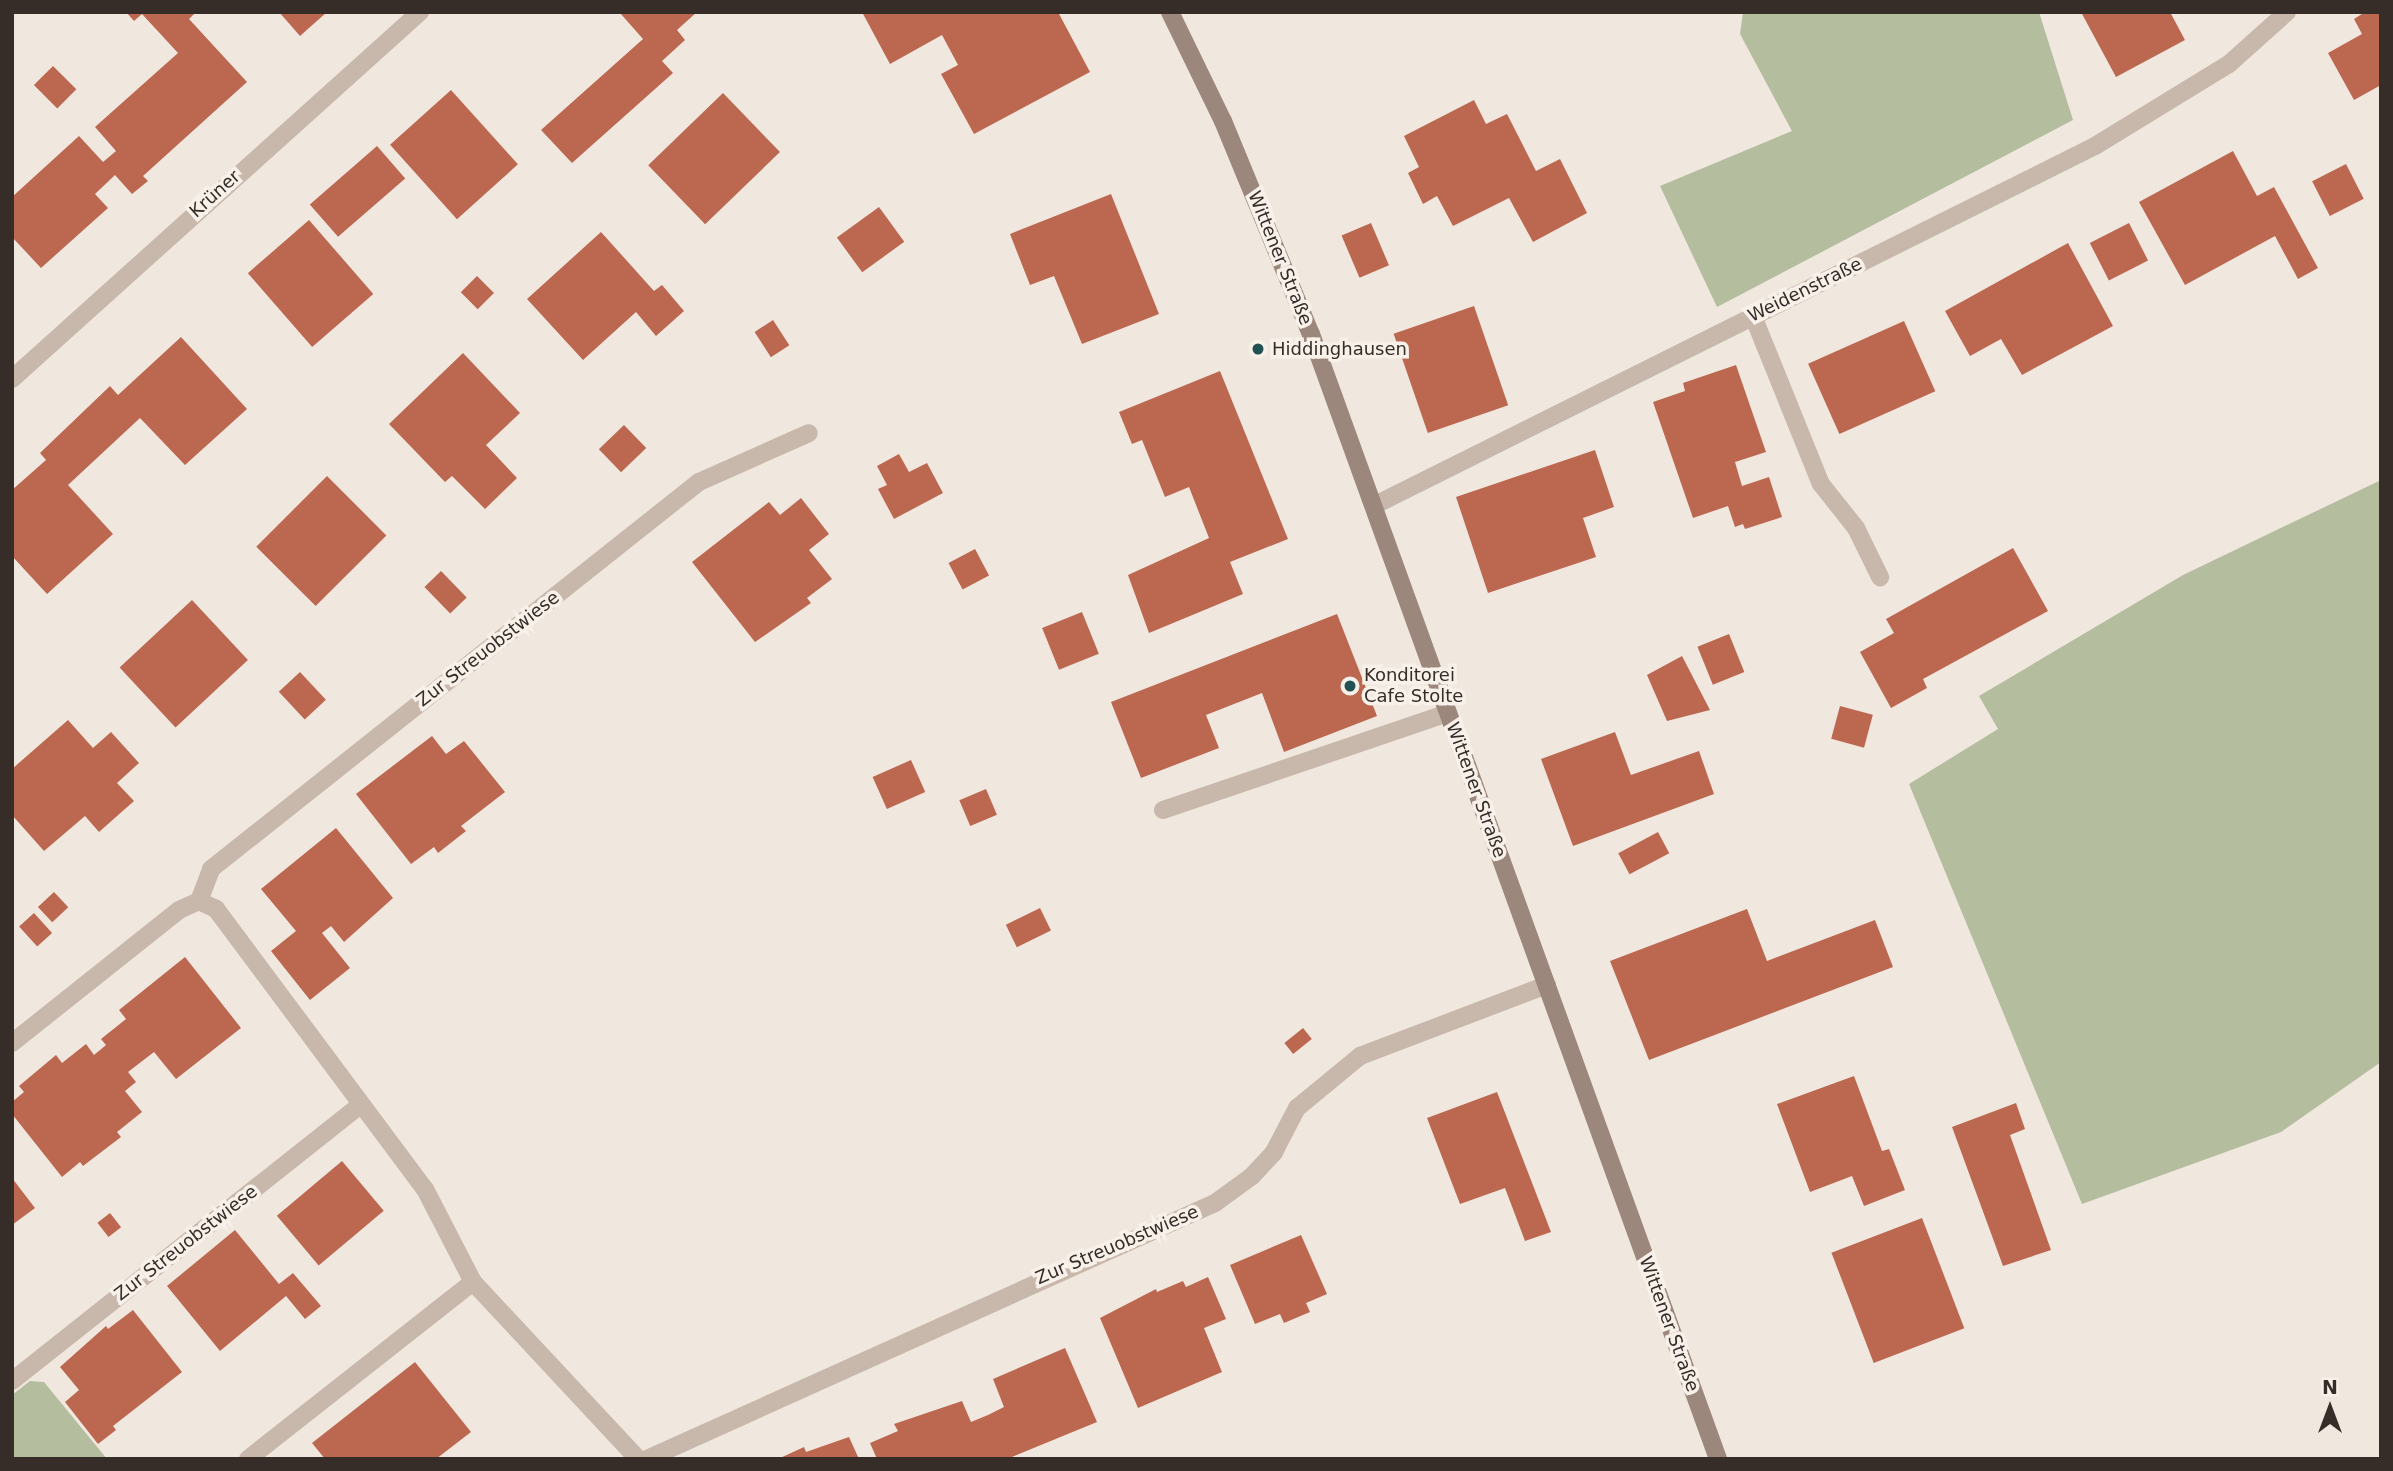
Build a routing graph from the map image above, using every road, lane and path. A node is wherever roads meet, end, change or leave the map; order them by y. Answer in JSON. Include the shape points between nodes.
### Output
{"nodes":[{"id":1,"x":419,"y":12,"type":"edge"},
{"id":2,"x":1170,"y":12,"type":"edge"},
{"id":3,"x":2287,"y":12,"type":"edge"},
{"id":4,"x":1754,"y":316,"type":"junction"},
{"id":5,"x":12,"y":379,"type":"edge"},
{"id":6,"x":809,"y":433,"type":"dead end"},
{"id":7,"x":1375,"y":505,"type":"junction"},
{"id":8,"x":1880,"y":577,"type":"dead end"},
{"id":9,"x":1448,"y":713,"type":"junction"},
{"id":10,"x":1163,"y":810,"type":"dead end"},
{"id":11,"x":199,"y":901,"type":"junction"},
{"id":12,"x":1547,"y":985,"type":"junction"},
{"id":13,"x":12,"y":1043,"type":"edge"},
{"id":14,"x":360,"y":1105,"type":"junction"},
{"id":15,"x":473,"y":1282,"type":"junction"},
{"id":16,"x":12,"y":1381,"type":"edge"},
{"id":17,"x":248,"y":1459,"type":"edge"},
{"id":18,"x":638,"y":1459,"type":"edge"},
{"id":19,"x":647,"y":1459,"type":"edge"},
{"id":20,"x":1718,"y":1459,"type":"edge"}],
"edges":[{"from":1,"to":5,"type":"street","name":"Krüner"},
{"from":2,"to":7,"type":"main road","name":"Wittener Straße","via":[[1234,146]]},
{"from":3,"to":4,"type":"street","name":"Weidenstraße","via":[[2229,64],[2095,146]]},
{"from":4,"to":7,"type":"street","name":"Weidenstraße"},
{"from":4,"to":8,"type":"street","via":[[1821,484],[1856,528]]},
{"from":6,"to":11,"type":"street","name":"Zur Streuobstwiese","via":[[699,482],[211,869]]},
{"from":7,"to":9,"type":"main road","name":"Wittener Straße"},
{"from":9,"to":10,"type":"street"},
{"from":9,"to":12,"type":"main road","name":"Wittener Straße"},
{"from":11,"to":13,"type":"street","via":[[179,910]]},
{"from":11,"to":14,"type":"street","via":[[216,909]]},
{"from":12,"to":19,"type":"street","name":"Zur Streuobstwiese","via":[[1360,1056],[1297,1108],[1274,1152],[1252,1176],[1215,1203]]},
{"from":12,"to":20,"type":"main road","name":"Wittener Straße"},
{"from":14,"to":15,"type":"street","via":[[425,1189]]},
{"from":14,"to":16,"type":"street","name":"Zur Streuobstwiese"},
{"from":15,"to":17,"type":"street"},
{"from":15,"to":18,"type":"street"}]}
